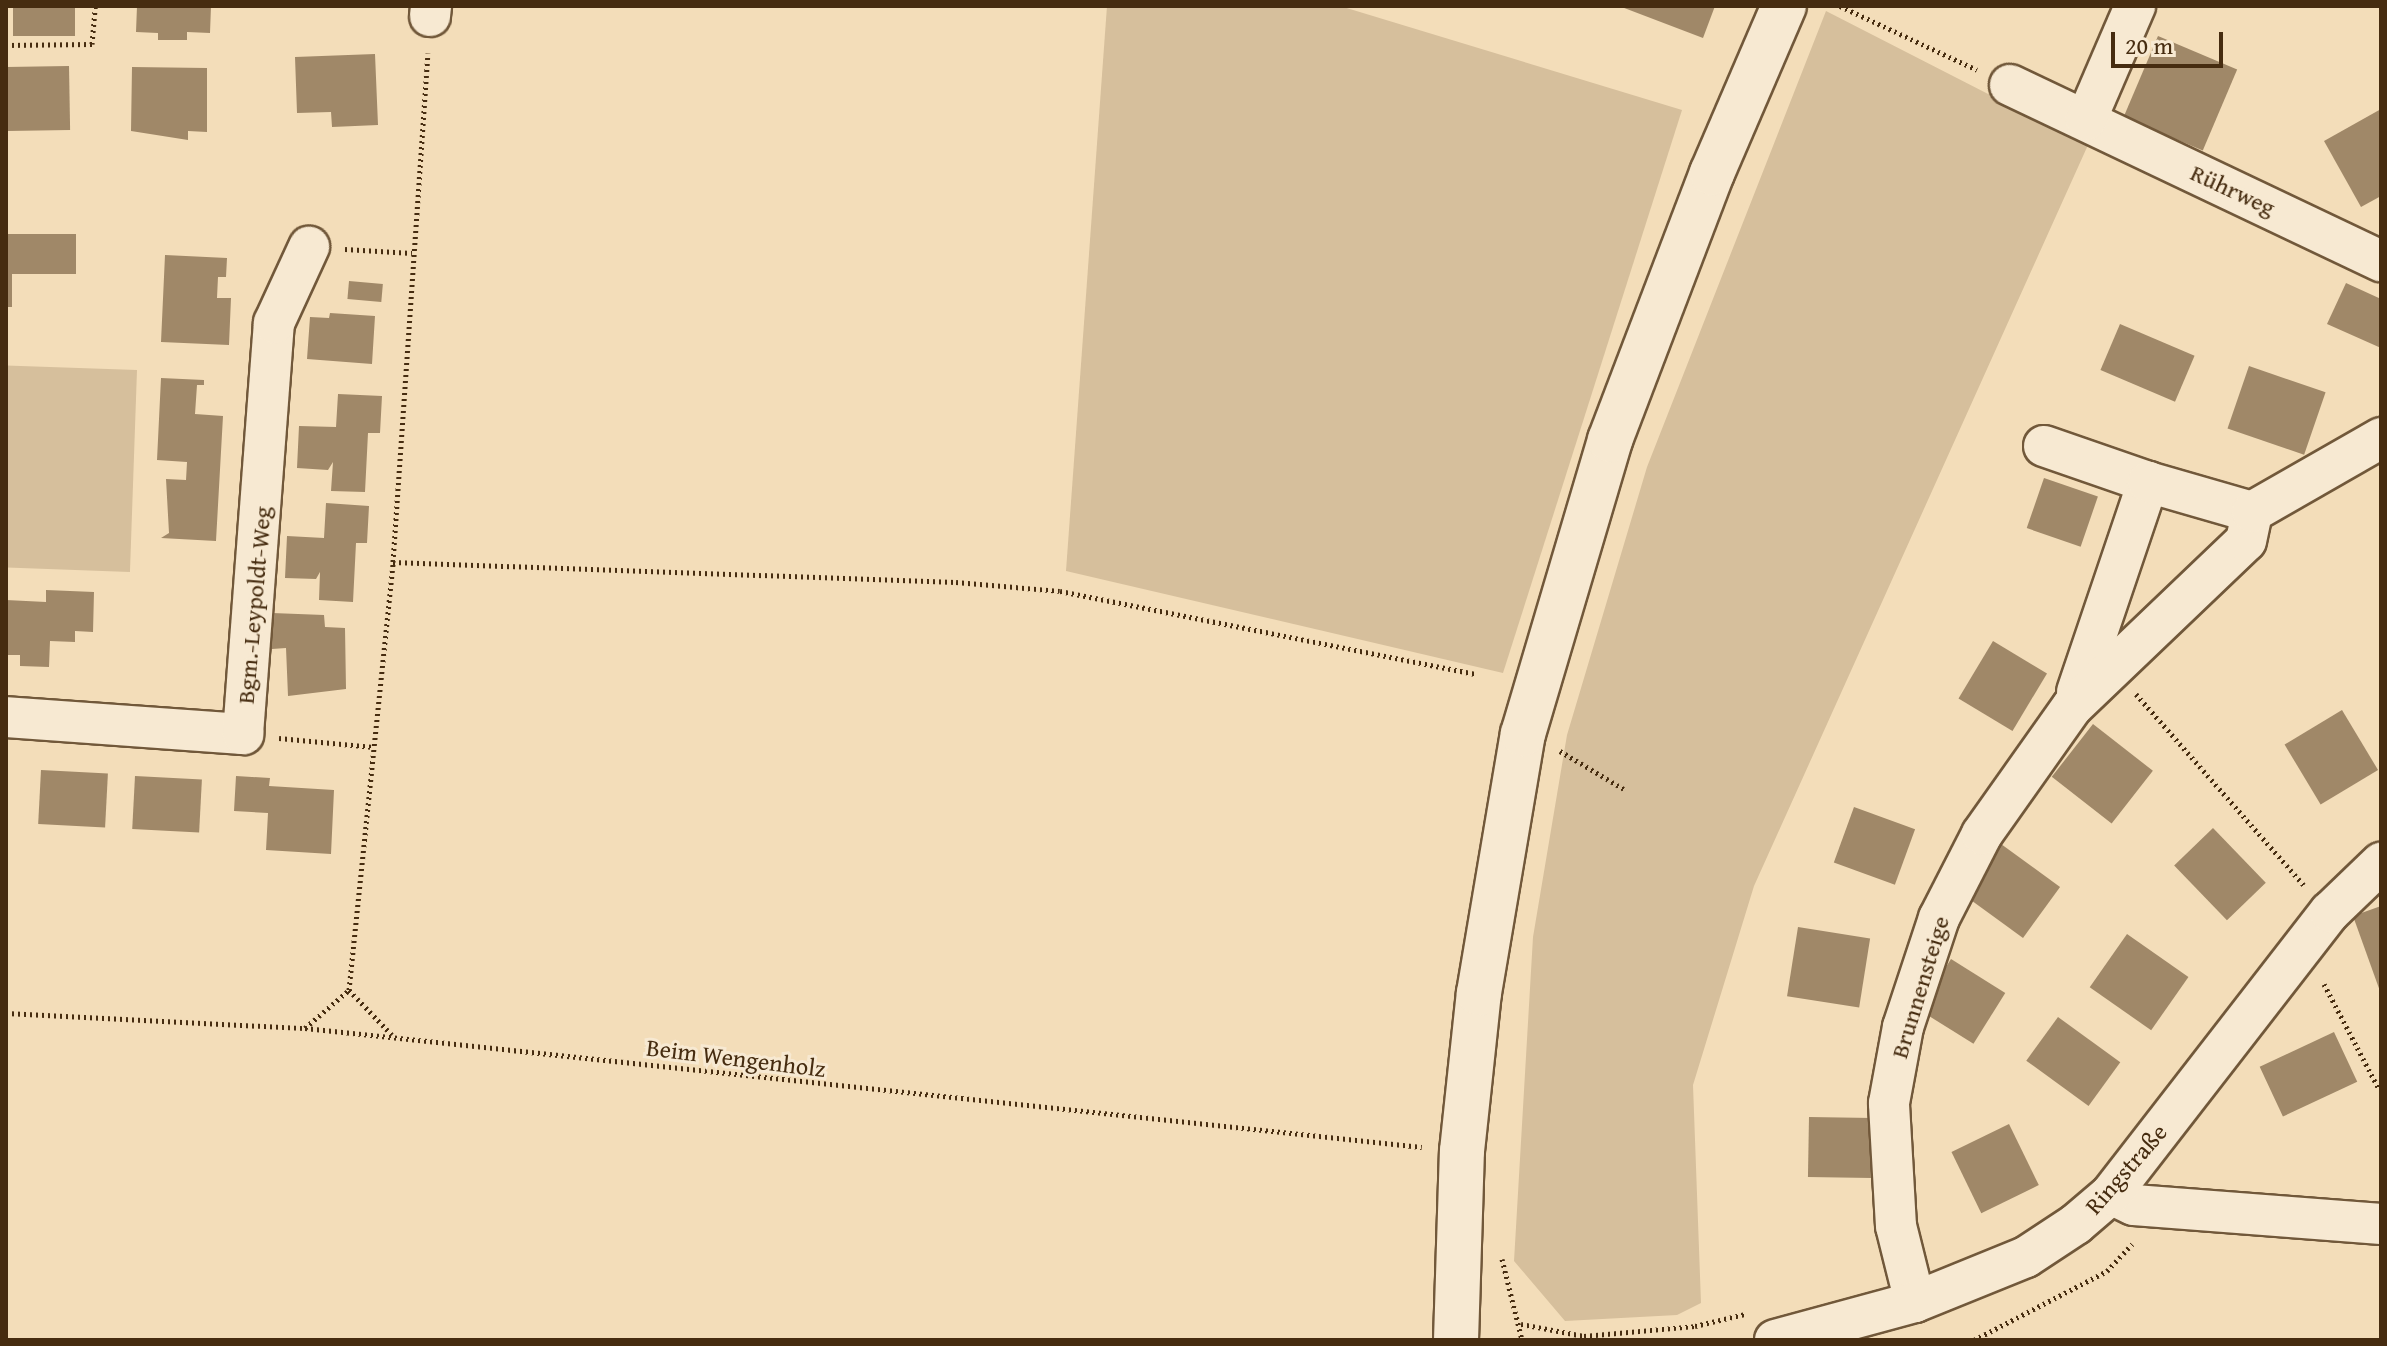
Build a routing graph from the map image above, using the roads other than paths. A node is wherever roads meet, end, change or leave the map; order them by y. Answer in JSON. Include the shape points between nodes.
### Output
{"nodes":[{"id":1,"x":1784,"y":6,"type":"edge"},
{"id":2,"x":2135,"y":6,"type":"edge"},
{"id":3,"x":2010,"y":85,"type":"road end"},
{"id":4,"x":2086,"y":120,"type":"junction"},
{"id":5,"x":309,"y":247,"type":"road end"},
{"id":6,"x":2381,"y":261,"type":"edge"},
{"id":7,"x":2381,"y":438,"type":"edge"},
{"id":8,"x":2044,"y":446,"type":"dead end"},
{"id":9,"x":2148,"y":482,"type":"junction"},
{"id":10,"x":2252,"y":512,"type":"junction"},
{"id":11,"x":2072,"y":707,"type":"junction"},
{"id":12,"x":6,"y":717,"type":"edge"},
{"id":13,"x":2381,"y":863,"type":"edge"},
{"id":14,"x":2111,"y":1194,"type":"junction"},
{"id":15,"x":2381,"y":1224,"type":"edge"},
{"id":16,"x":1915,"y":1302,"type":"junction"},
{"id":17,"x":1456,"y":1340,"type":"edge"},
{"id":18,"x":1775,"y":1340,"type":"edge"}],
"edges":[{"from":1,"to":17,"type":"street","via":[[1737,111],[1610,440],[1523,734],[1488,921],[1462,1151]]},
{"from":2,"to":4,"type":"street"},
{"from":3,"to":4,"type":"street","name":"Rührweg"},
{"from":4,"to":6,"type":"street","name":"Rührweg"},
{"from":5,"to":12,"type":"street","name":"Bgm.-Leypoldt-Weg","via":[[274,323],[243,734]]},
{"from":7,"to":10,"type":"street"},
{"from":8,"to":9,"type":"street"},
{"from":9,"to":10,"type":"street"},
{"from":9,"to":11,"type":"street","name":"Brunnensteige"},
{"from":10,"to":11,"type":"street","name":"Brunnensteige","via":[[2246,541]]},
{"from":11,"to":16,"type":"street","name":"Brunnensteige","via":[[1982,834],[1939,918],[1903,1027],[1889,1103],[1890,1164],[1896,1226]]},
{"from":13,"to":14,"type":"street","name":"Ringstraße","via":[[2330,912]]},
{"from":14,"to":15,"type":"street","via":[[2134,1205]]},
{"from":14,"to":16,"type":"street","name":"Ringstraße","via":[[2026,1257]]},
{"from":16,"to":18,"type":"street","name":"Ringstraße"}]}
